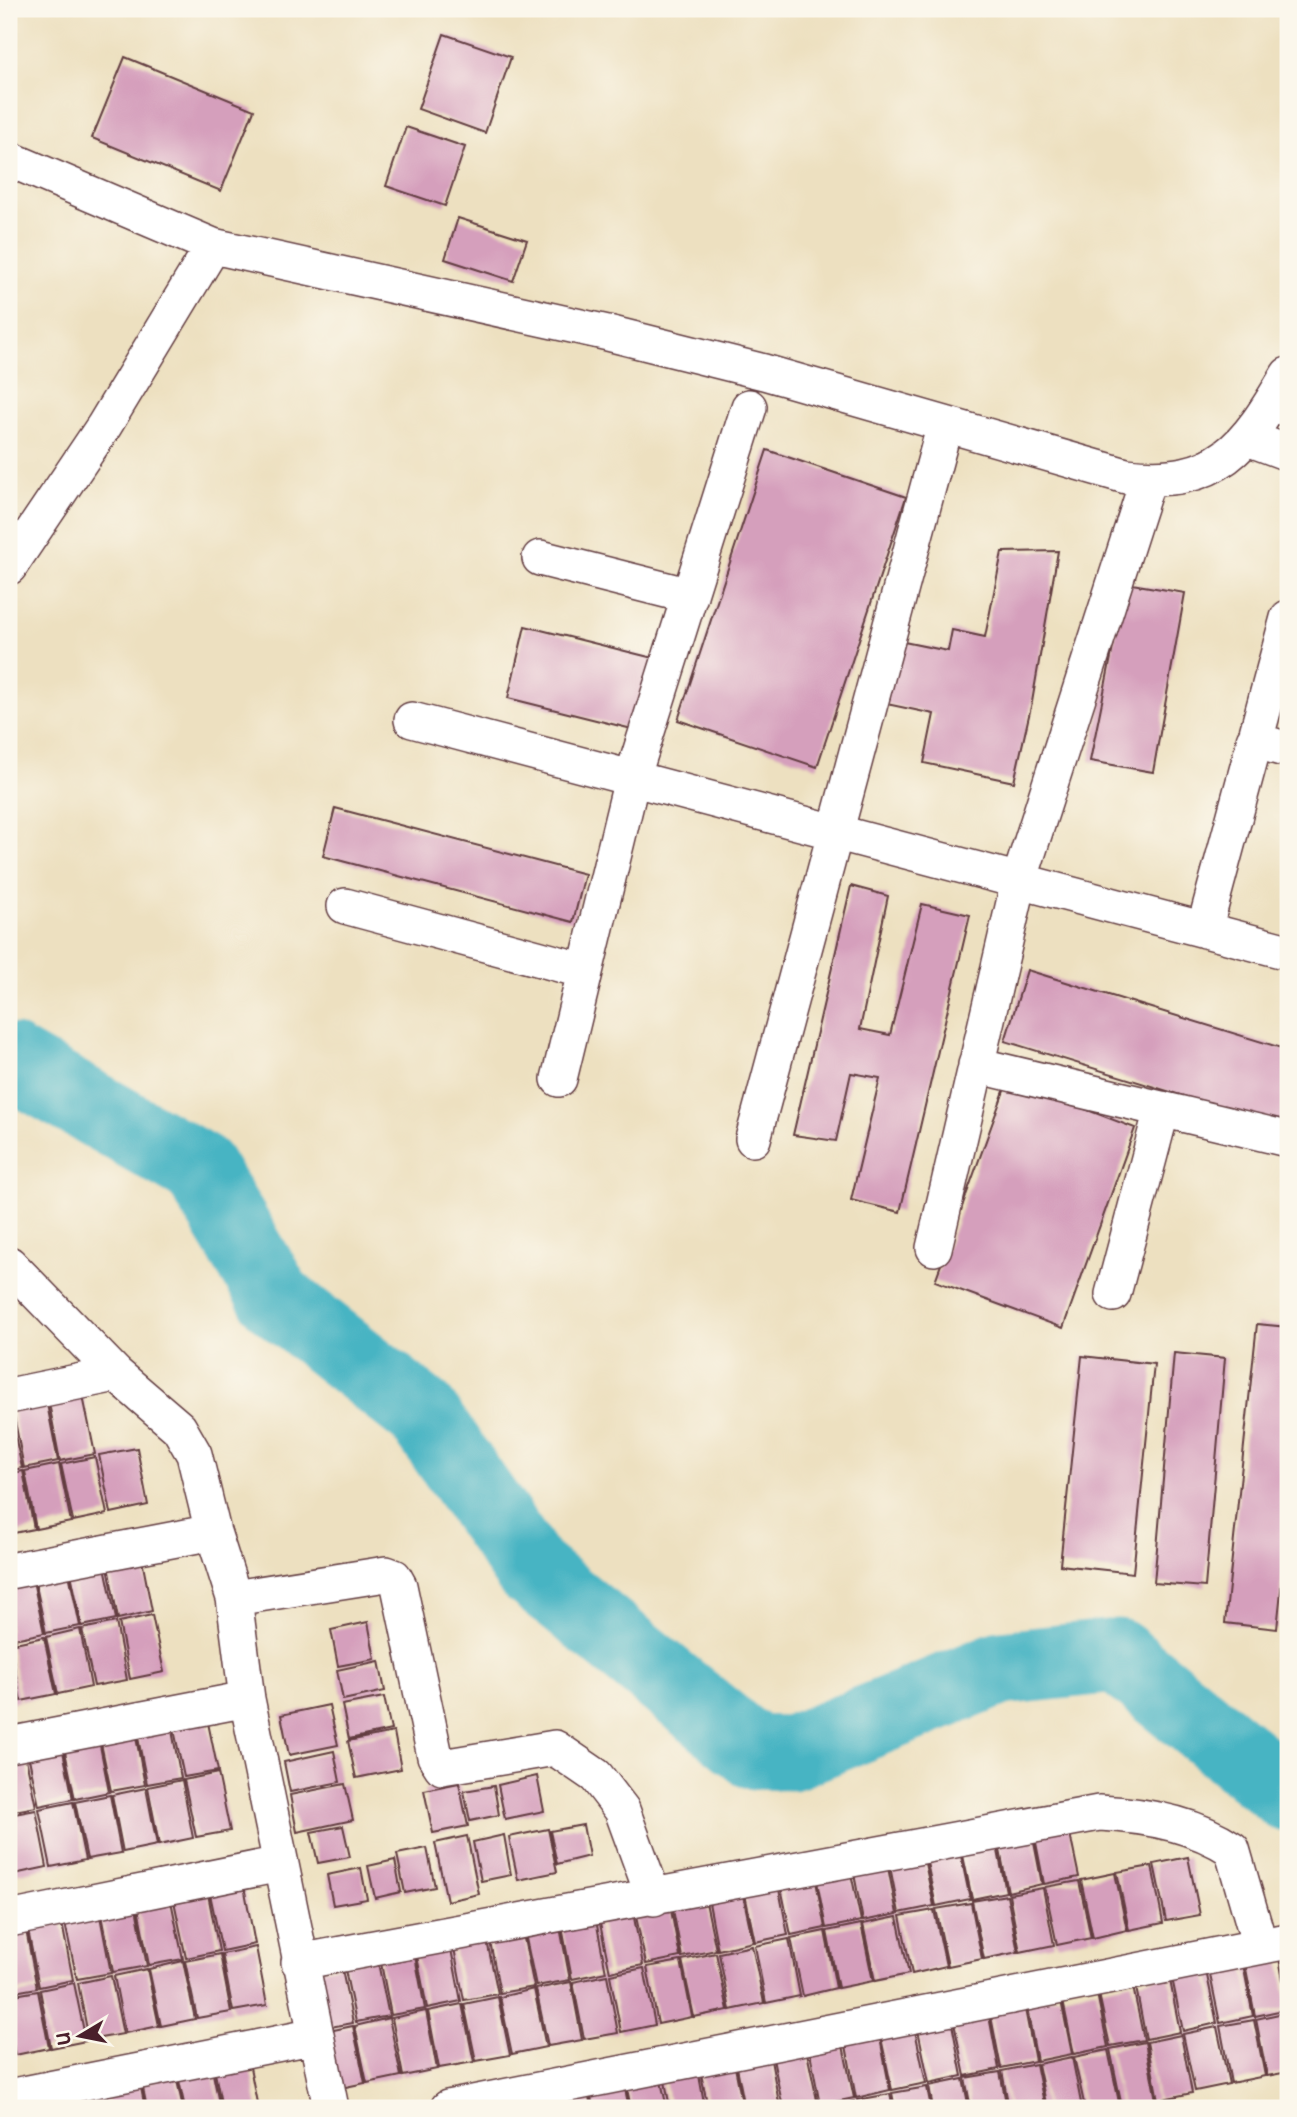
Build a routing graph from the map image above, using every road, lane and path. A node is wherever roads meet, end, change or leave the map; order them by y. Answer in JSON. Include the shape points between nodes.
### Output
{"nodes":[{"id":1,"x":9,"y":159,"type":"edge"},
{"id":2,"x":214,"y":246,"type":"junction"},
{"id":3,"x":1288,"y":375,"type":"edge"},
{"id":4,"x":749,"y":407,"type":"dead end"},
{"id":5,"x":945,"y":424,"type":"junction"},
{"id":6,"x":1248,"y":438,"type":"junction"},
{"id":7,"x":1288,"y":453,"type":"edge"},
{"id":8,"x":1148,"y":479,"type":"junction"},
{"id":9,"x":540,"y":558,"type":"dead end"},
{"id":10,"x":9,"y":567,"type":"edge"},
{"id":11,"x":690,"y":596,"type":"junction"},
{"id":12,"x":1288,"y":618,"type":"edge"},
{"id":13,"x":412,"y":720,"type":"dead end"},
{"id":14,"x":1254,"y":740,"type":"junction"},
{"id":15,"x":1288,"y":750,"type":"edge"},
{"id":16,"x":632,"y":779,"type":"junction"},
{"id":17,"x":836,"y":833,"type":"junction"},
{"id":18,"x":1019,"y":881,"type":"junction"},
{"id":19,"x":345,"y":906,"type":"dead end"},
{"id":20,"x":1204,"y":930,"type":"junction"},
{"id":21,"x":1288,"y":952,"type":"edge"},
{"id":22,"x":586,"y":971,"type":"junction"},
{"id":23,"x":976,"y":1065,"type":"junction"},
{"id":24,"x":559,"y":1079,"type":"dead end"},
{"id":25,"x":1162,"y":1109,"type":"junction"},
{"id":26,"x":753,"y":1139,"type":"dead end"},
{"id":27,"x":1287,"y":1139,"type":"edge"},
{"id":28,"x":934,"y":1248,"type":"dead end"},
{"id":29,"x":9,"y":1264,"type":"edge"},
{"id":30,"x":1113,"y":1294,"type":"dead end"},
{"id":31,"x":116,"y":1374,"type":"junction"},
{"id":32,"x":9,"y":1396,"type":"edge"},
{"id":33,"x":213,"y":1532,"type":"junction"},
{"id":34,"x":9,"y":1571,"type":"edge"},
{"id":35,"x":234,"y":1598,"type":"junction"},
{"id":36,"x":247,"y":1699,"type":"junction"},
{"id":37,"x":9,"y":1745,"type":"edge"},
{"id":38,"x":280,"y":1864,"type":"junction"},
{"id":39,"x":654,"y":1898,"type":"junction"},
{"id":40,"x":9,"y":1919,"type":"edge"},
{"id":41,"x":1274,"y":1944,"type":"edge"},
{"id":42,"x":299,"y":1962,"type":"junction"},
{"id":43,"x":316,"y":2036,"type":"junction"},
{"id":44,"x":9,"y":2097,"type":"edge"},
{"id":45,"x":331,"y":2108,"type":"edge"},
{"id":46,"x":448,"y":2108,"type":"edge"}],
"edges":[{"from":1,"to":2,"type":"street"},
{"from":2,"to":5,"type":"street","via":[[621,336]]},
{"from":2,"to":10,"type":"street","via":[[104,426]]},
{"from":3,"to":6,"type":"street"},
{"from":4,"to":11,"type":"street"},
{"from":5,"to":8,"type":"street"},
{"from":5,"to":17,"type":"street"},
{"from":6,"to":7,"type":"street"},
{"from":6,"to":8,"type":"street","via":[[1222,462],[1188,474]]},
{"from":8,"to":18,"type":"street"},
{"from":9,"to":11,"type":"street"},
{"from":11,"to":16,"type":"street"},
{"from":12,"to":14,"type":"street"},
{"from":13,"to":16,"type":"street"},
{"from":14,"to":15,"type":"street"},
{"from":14,"to":20,"type":"street"},
{"from":16,"to":17,"type":"street"},
{"from":16,"to":22,"type":"street"},
{"from":17,"to":18,"type":"street"},
{"from":17,"to":26,"type":"street"},
{"from":18,"to":20,"type":"street"},
{"from":18,"to":23,"type":"street"},
{"from":19,"to":22,"type":"street"},
{"from":20,"to":21,"type":"street"},
{"from":22,"to":24,"type":"street"},
{"from":23,"to":25,"type":"street"},
{"from":23,"to":28,"type":"street"},
{"from":25,"to":27,"type":"street"},
{"from":25,"to":30,"type":"street"},
{"from":29,"to":31,"type":"street"},
{"from":31,"to":32,"type":"street"},
{"from":31,"to":33,"type":"street","via":[[188,1441]]},
{"from":33,"to":34,"type":"street"},
{"from":33,"to":35,"type":"street"},
{"from":35,"to":36,"type":"street"},
{"from":35,"to":39,"type":"street","via":[[386,1574],[394,1577],[400,1586],[435,1756],[442,1767],[555,1748],[596,1776],[622,1810]]},
{"from":36,"to":37,"type":"street"},
{"from":36,"to":38,"type":"street"},
{"from":38,"to":40,"type":"street"},
{"from":38,"to":42,"type":"street"},
{"from":39,"to":41,"type":"street","via":[[1099,1813],[1126,1814],[1149,1816],[1205,1834],[1232,1849]]},
{"from":39,"to":42,"type":"street"},
{"from":41,"to":46,"type":"street"},
{"from":42,"to":43,"type":"street"},
{"from":43,"to":44,"type":"street"},
{"from":43,"to":45,"type":"street"}]}
